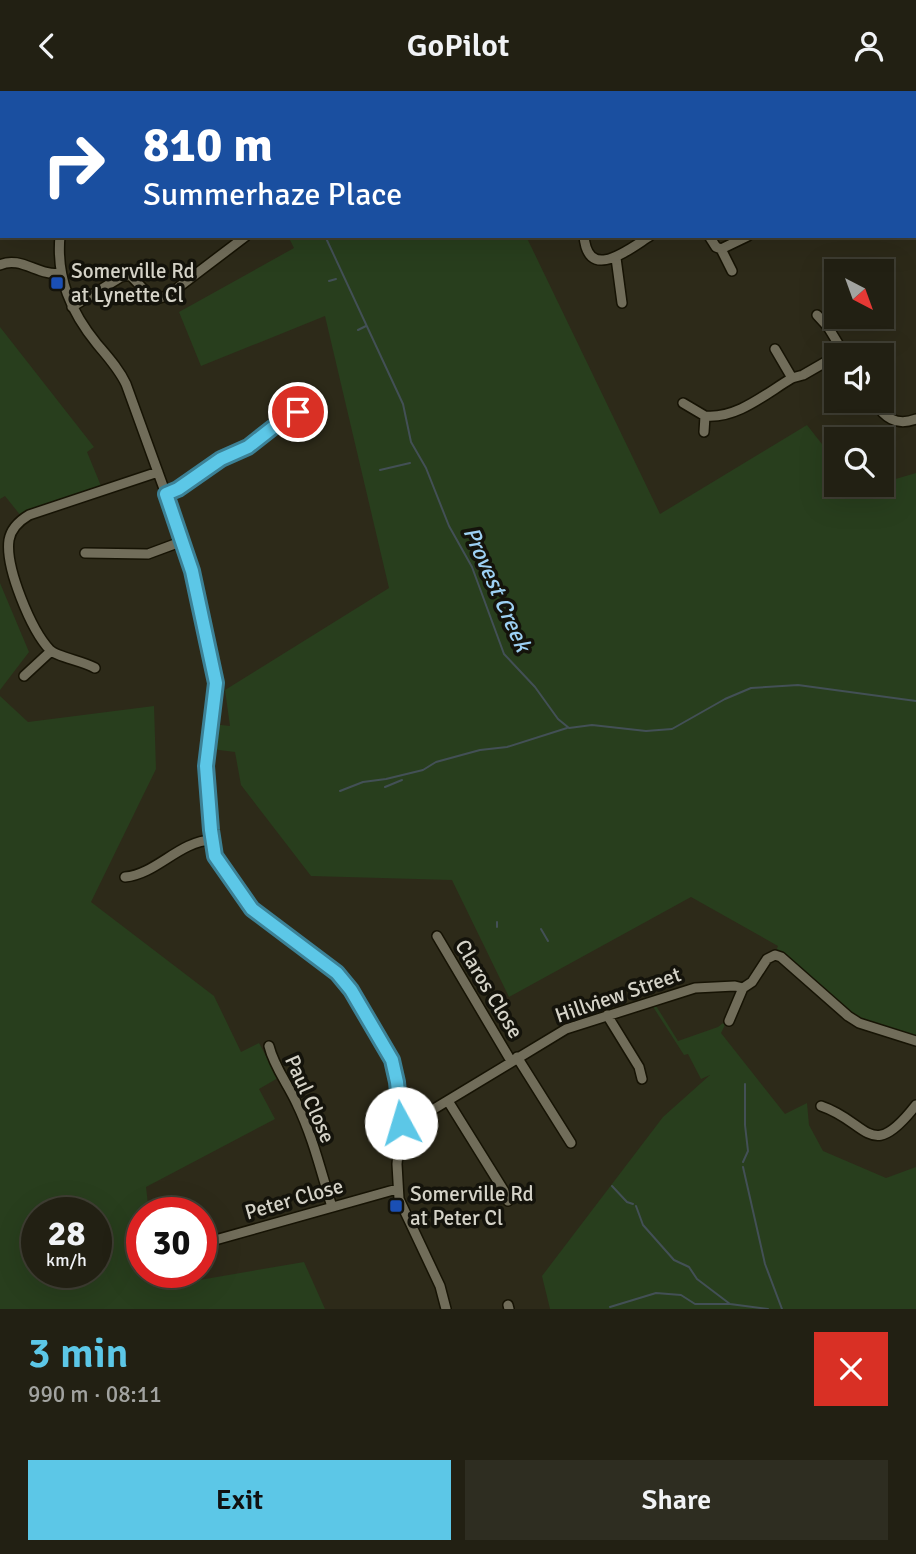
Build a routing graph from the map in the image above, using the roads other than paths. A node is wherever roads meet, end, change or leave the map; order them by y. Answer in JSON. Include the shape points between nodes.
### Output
{"nodes":[{"id":1,"x":60,"y":238,"type":"edge"},
{"id":2,"x":584,"y":238,"type":"edge"},
{"id":3,"x":647,"y":238,"type":"edge"},
{"id":4,"x":710,"y":238,"type":"edge"},
{"id":5,"x":744,"y":238,"type":"edge"},
{"id":6,"x":248,"y":240,"type":"edge"},
{"id":7,"x":721,"y":249,"type":"junction"},
{"id":8,"x":616,"y":258,"type":"junction"},
{"id":9,"x":0,"y":265,"type":"edge"},
{"id":10,"x":732,"y":271,"type":"dead end"},
{"id":11,"x":60,"y":273,"type":"junction"},
{"id":12,"x":622,"y":303,"type":"dead end"},
{"id":13,"x":72,"y":307,"type":"junction"},
{"id":14,"x":817,"y":315,"type":"dead end"},
{"id":15,"x":835,"y":343,"type":"edge"},
{"id":16,"x":775,"y":349,"type":"dead end"},
{"id":17,"x":824,"y":364,"type":"edge"},
{"id":18,"x":792,"y":379,"type":"junction"},
{"id":19,"x":683,"y":403,"type":"dead end"},
{"id":20,"x":312,"y":406,"type":"dead end"},
{"id":21,"x":882,"y":413,"type":"edge"},
{"id":22,"x":705,"y":417,"type":"junction"},
{"id":23,"x":916,"y":419,"type":"edge"},
{"id":24,"x":704,"y":432,"type":"dead end"},
{"id":25,"x":158,"y":472,"type":"junction"},
{"id":26,"x":166,"y":494,"type":"junction"},
{"id":27,"x":183,"y":541,"type":"junction"},
{"id":28,"x":85,"y":553,"type":"dead end"},
{"id":29,"x":51,"y":651,"type":"junction"},
{"id":30,"x":95,"y":668,"type":"dead end"},
{"id":31,"x":24,"y":676,"type":"dead end"},
{"id":32,"x":212,"y":840,"type":"junction"},
{"id":33,"x":125,"y":877,"type":"dead end"},
{"id":34,"x":437,"y":936,"type":"dead end"},
{"id":35,"x":743,"y":988,"type":"junction"},
{"id":36,"x":607,"y":1015,"type":"junction"},
{"id":37,"x":729,"y":1021,"type":"dead end"},
{"id":38,"x":916,"y":1041,"type":"edge"},
{"id":39,"x":269,"y":1046,"type":"dead end"},
{"id":40,"x":514,"y":1059,"type":"junction"},
{"id":41,"x":642,"y":1079,"type":"dead end"},
{"id":42,"x":448,"y":1101,"type":"junction"},
{"id":43,"x":916,"y":1105,"type":"edge"},
{"id":44,"x":821,"y":1106,"type":"dead end"},
{"id":45,"x":401,"y":1123,"type":"junction"},
{"id":46,"x":571,"y":1143,"type":"dead end"},
{"id":47,"x":397,"y":1189,"type":"junction"},
{"id":48,"x":508,"y":1202,"type":"dead end"},
{"id":49,"x":332,"y":1207,"type":"junction"},
{"id":50,"x":217,"y":1239,"type":"edge"},
{"id":51,"x":446,"y":1309,"type":"edge"}],
"edges":[{"from":1,"to":11,"type":"street"},
{"from":2,"to":8,"type":"street","via":[[592,258]]},
{"from":3,"to":8,"type":"street"},
{"from":4,"to":7,"type":"street"},
{"from":5,"to":7,"type":"street"},
{"from":6,"to":13,"type":"street","via":[[167,296],[156,299],[130,275]]},
{"from":7,"to":10,"type":"street"},
{"from":8,"to":12,"type":"street"},
{"from":9,"to":11,"type":"street","via":[[15,262],[53,275]]},
{"from":11,"to":13,"type":"street"},
{"from":13,"to":25,"type":"street","via":[[124,379]]},
{"from":14,"to":15,"type":"street"},
{"from":16,"to":18,"type":"street"},
{"from":17,"to":18,"type":"street"},
{"from":18,"to":22,"type":"street","via":[[731,414]]},
{"from":19,"to":22,"type":"street"},
{"from":20,"to":26,"type":"street","via":[[285,418],[248,447]]},
{"from":21,"to":23,"type":"street","via":[[898,423]]},
{"from":22,"to":24,"type":"street"},
{"from":25,"to":26,"type":"street"},
{"from":25,"to":29,"type":"street","via":[[29,515],[15,526],[9,542],[18,591]]},
{"from":26,"to":27,"type":"street"},
{"from":27,"to":28,"type":"street","via":[[148,555]]},
{"from":27,"to":32,"type":"street","via":[[216,683],[206,766]]},
{"from":29,"to":30,"type":"street"},
{"from":29,"to":31,"type":"street"},
{"from":32,"to":33,"type":"street","via":[[197,841],[151,869]]},
{"from":32,"to":45,"type":"street","via":[[220,865],[252,909],[337,973],[351,990],[392,1060]]},
{"from":34,"to":40,"type":"street","name":"Claros Close"},
{"from":35,"to":36,"type":"street","name":"Hillview Street","via":[[695,988]]},
{"from":35,"to":37,"type":"street"},
{"from":35,"to":38,"type":"street","via":[[775,955],[859,1023]]},
{"from":36,"to":40,"type":"street","name":"Hillview Street","via":[[553,1035]]},
{"from":36,"to":41,"type":"street"},
{"from":39,"to":49,"type":"street","name":"Paul Close","via":[[311,1137]]},
{"from":40,"to":42,"type":"street","name":"Hillview Street"},
{"from":40,"to":46,"type":"street","name":"Claros Close"},
{"from":42,"to":45,"type":"street","name":"Hillview Street"},
{"from":42,"to":48,"type":"street"},
{"from":43,"to":44,"type":"street","via":[[900,1126],[881,1135],[855,1127]]},
{"from":45,"to":47,"type":"street"},
{"from":47,"to":49,"type":"street","name":"Peter Close"},
{"from":47,"to":51,"type":"street"},
{"from":49,"to":50,"type":"street","name":"Peter Close"}]}
